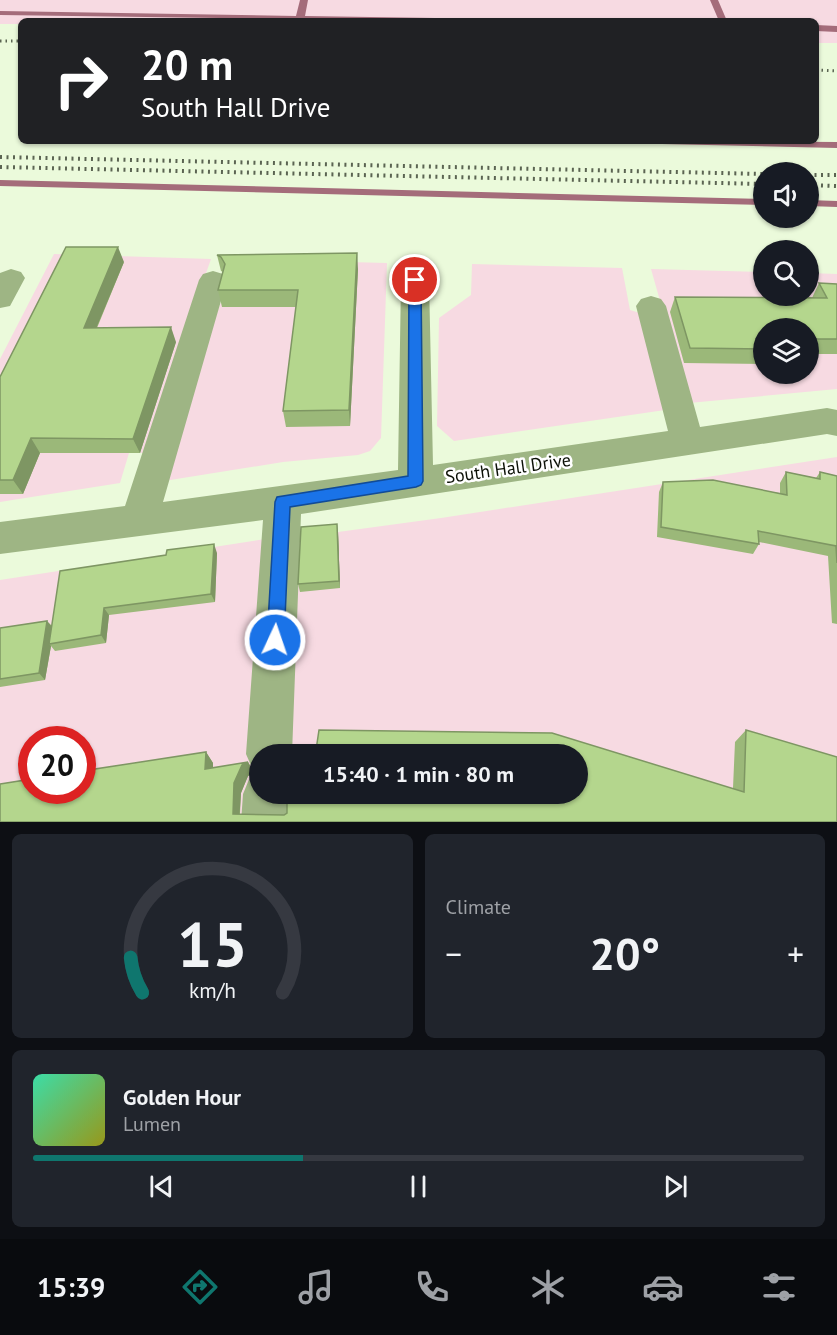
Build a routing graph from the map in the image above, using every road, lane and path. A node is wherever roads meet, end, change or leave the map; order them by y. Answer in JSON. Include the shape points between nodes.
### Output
{"nodes":[{"id":1,"x":213,"y":280,"type":"dead end"},
{"id":2,"x":415,"y":280,"type":"dead end"},
{"id":3,"x":651,"y":306,"type":"dead end"},
{"id":4,"x":837,"y":423,"type":"edge"},
{"id":5,"x":687,"y":441,"type":"junction"},
{"id":6,"x":416,"y":481,"type":"junction"},
{"id":7,"x":283,"y":502,"type":"junction"},
{"id":8,"x":139,"y":521,"type":"junction"},
{"id":9,"x":0,"y":538,"type":"edge"},
{"id":10,"x":270,"y":744,"type":"edge"},
{"id":11,"x":266,"y":804,"type":"edge"},
{"id":12,"x":265,"y":822,"type":"edge"}],
"edges":[{"from":1,"to":8,"type":"street"},
{"from":2,"to":6,"type":"street"},
{"from":3,"to":5,"type":"street"},
{"from":4,"to":5,"type":"street","name":"South Hall Drive","via":[[827,421]]},
{"from":5,"to":6,"type":"street","name":"South Hall Drive"},
{"from":6,"to":7,"type":"street","name":"South Hall Drive"},
{"from":7,"to":8,"type":"street","name":"South Hall Drive"},
{"from":7,"to":10,"type":"street"},
{"from":8,"to":9,"type":"street","name":"South Hall Drive"},
{"from":11,"to":12,"type":"street"}]}
